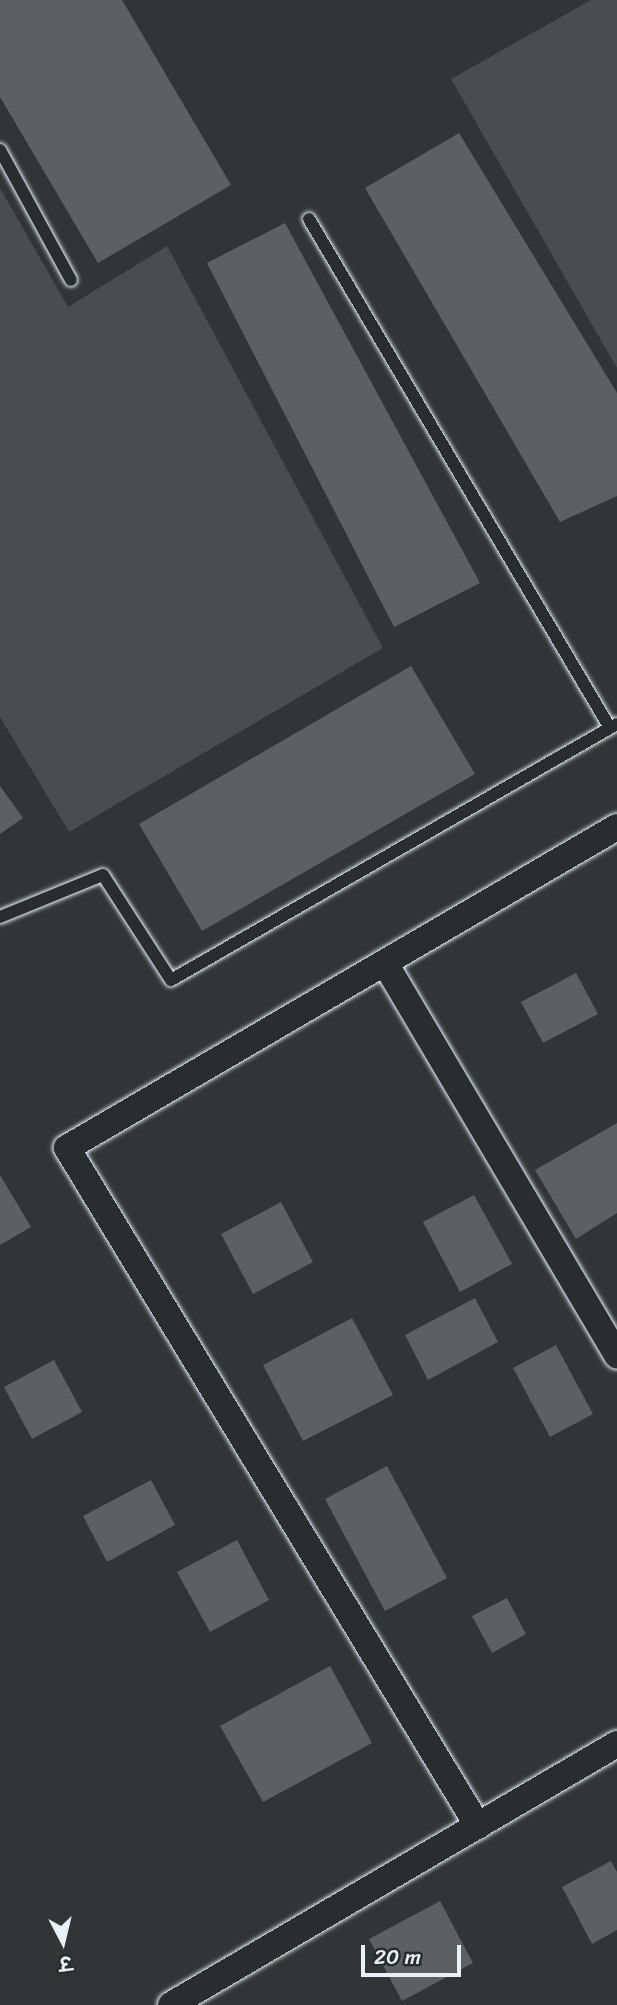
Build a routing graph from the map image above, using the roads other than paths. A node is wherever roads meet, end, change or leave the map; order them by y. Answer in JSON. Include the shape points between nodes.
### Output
{"nodes":[{"id":1,"x":0,"y":150,"type":"edge"},
{"id":2,"x":309,"y":219,"type":"dead end"},
{"id":3,"x":71,"y":281,"type":"dead end"},
{"id":4,"x":614,"y":726,"type":"edge"},
{"id":5,"x":617,"y":827,"type":"edge"},
{"id":6,"x":0,"y":917,"type":"edge"},
{"id":7,"x":384,"y":962,"type":"junction"},
{"id":8,"x":617,"y":1355,"type":"edge"},
{"id":9,"x":617,"y":1744,"type":"edge"},
{"id":10,"x":478,"y":1826,"type":"junction"},
{"id":11,"x":171,"y":2005,"type":"edge"}],
"edges":[{"from":1,"to":3,"type":"lane"},
{"from":2,"to":4,"type":"lane"},
{"from":4,"to":6,"type":"lane","via":[[171,980],[103,875]]},
{"from":5,"to":7,"type":"street"},
{"from":7,"to":8,"type":"street"},
{"from":7,"to":10,"type":"street","via":[[67,1148]]},
{"from":9,"to":10,"type":"street"},
{"from":10,"to":11,"type":"street"}]}
